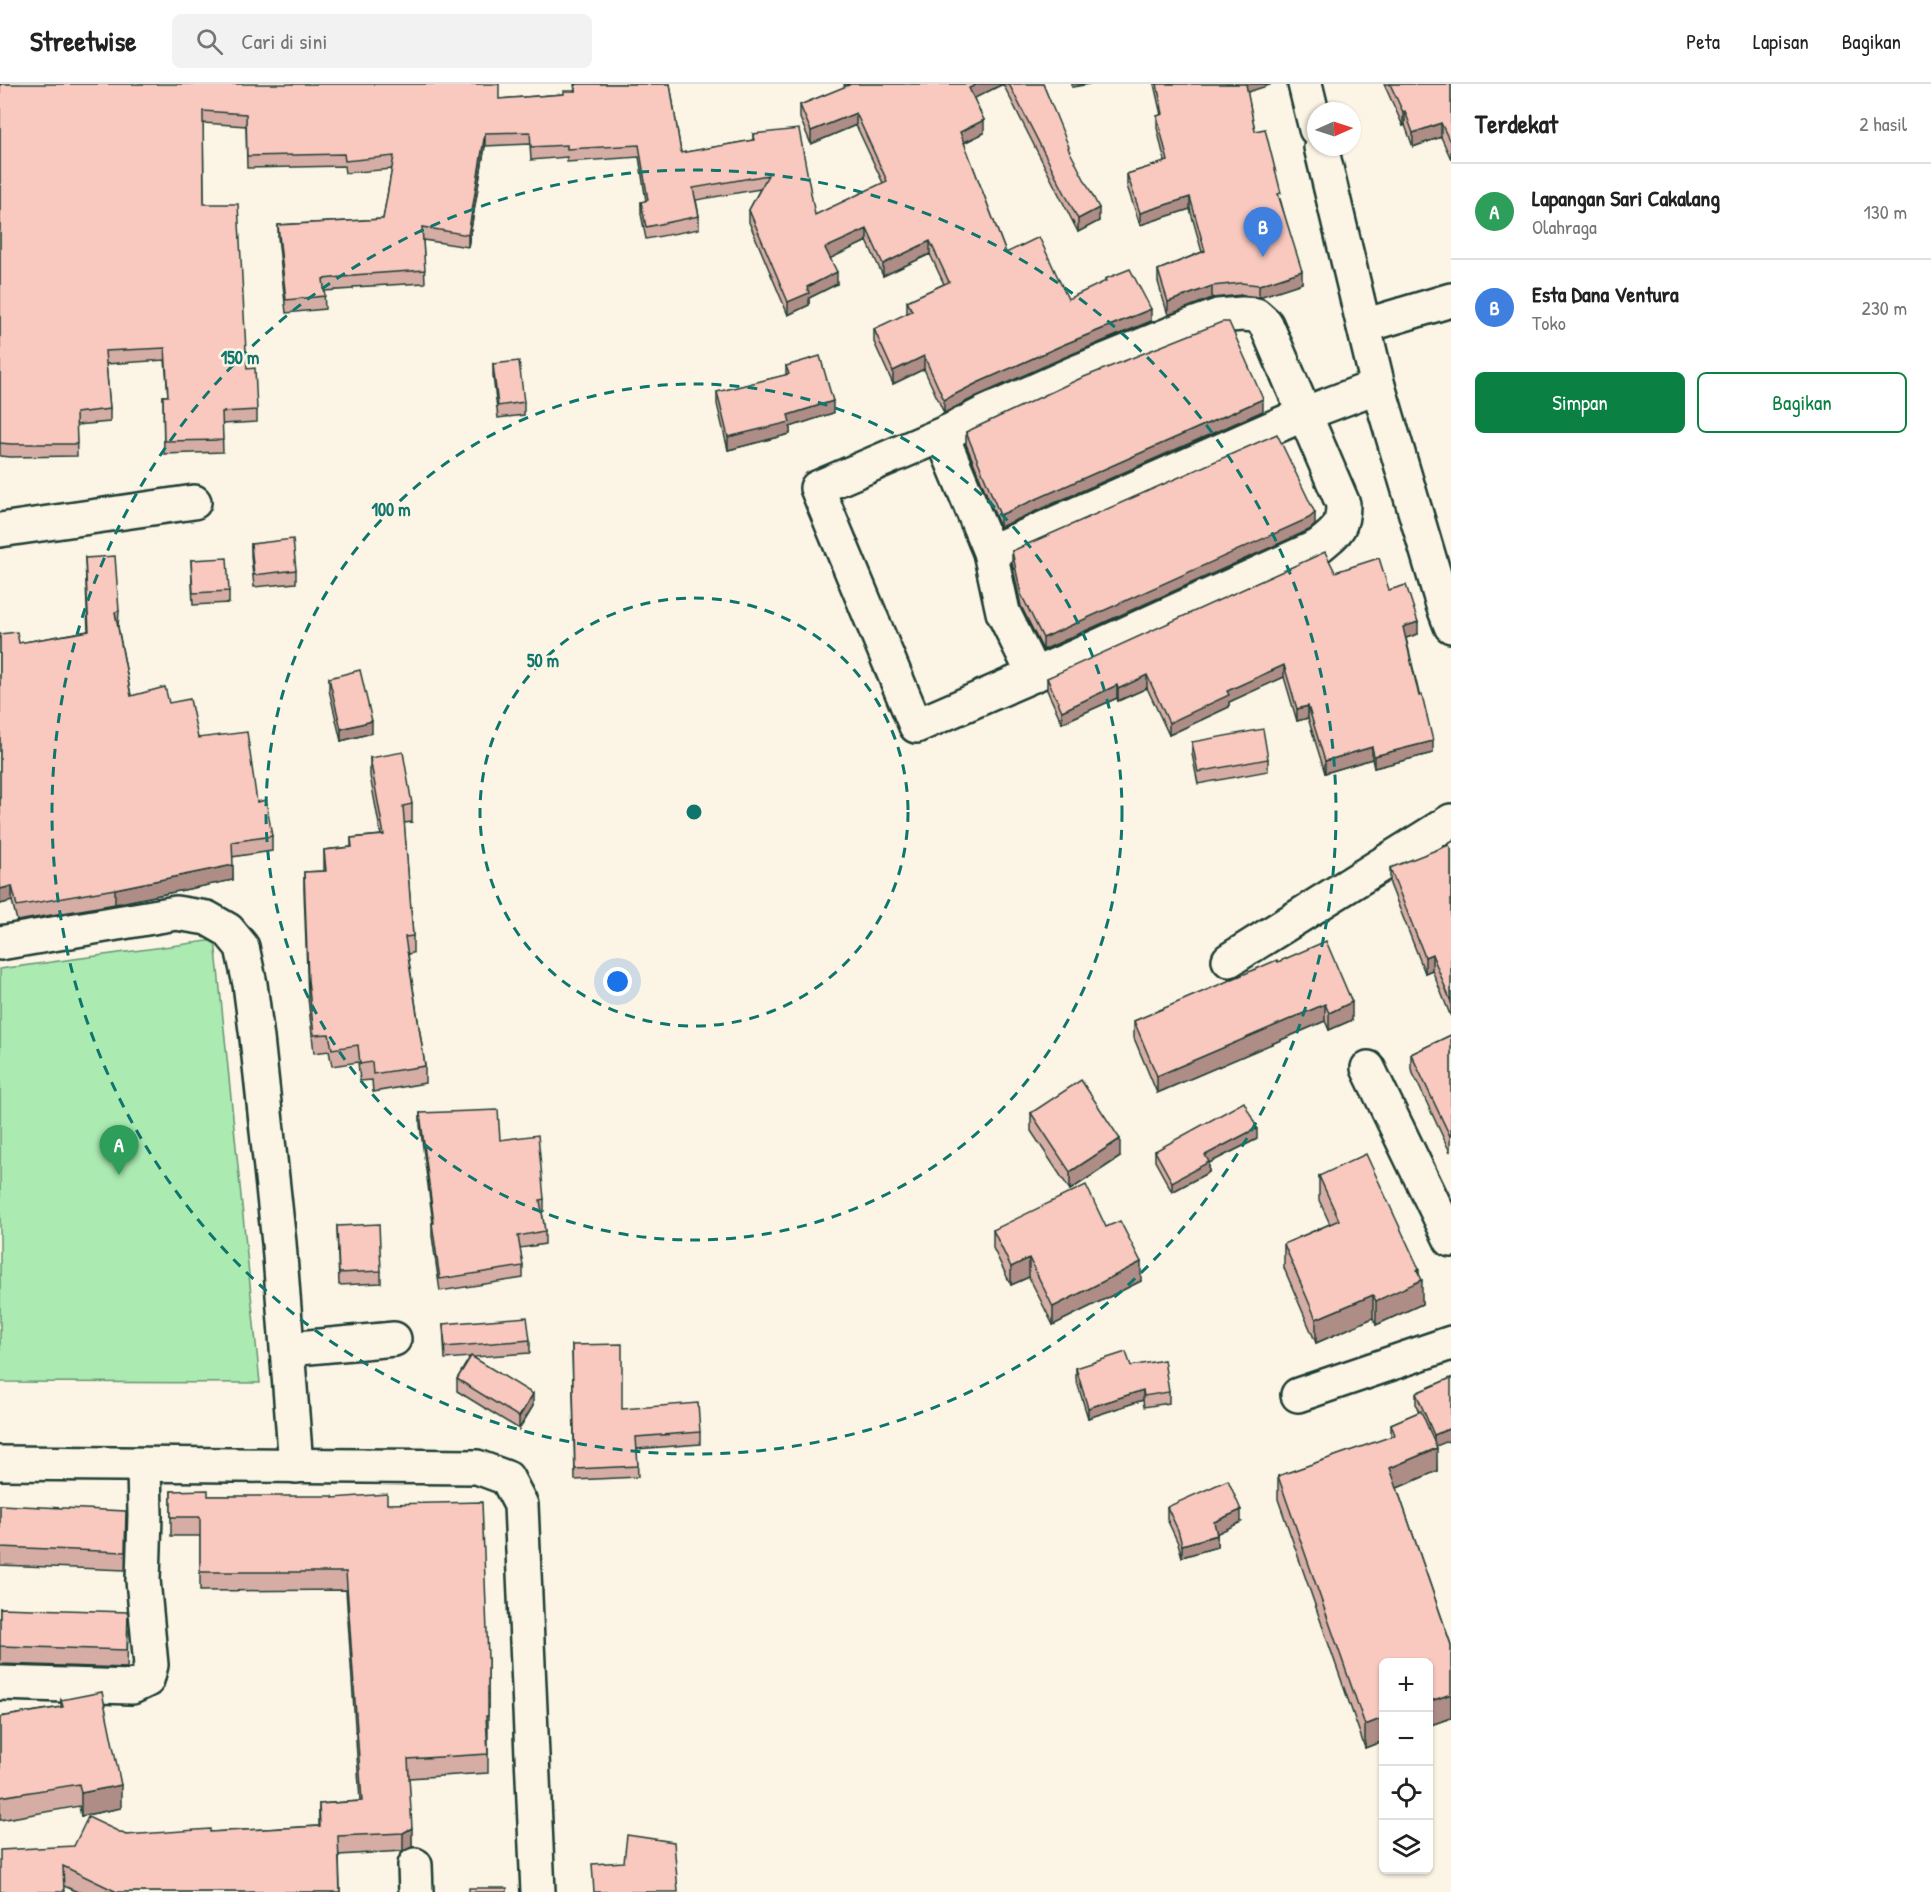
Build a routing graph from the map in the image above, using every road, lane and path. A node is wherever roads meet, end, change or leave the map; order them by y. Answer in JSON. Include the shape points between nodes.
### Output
{"nodes":[{"id":1,"x":1305,"y":84,"type":"edge"},
{"id":2,"x":1309,"y":102,"type":"edge"},
{"id":3,"x":1322,"y":156,"type":"edge"},
{"id":4,"x":1451,"y":300,"type":"edge"},
{"id":5,"x":1364,"y":326,"type":"junction"},
{"id":6,"x":1378,"y":386,"type":"junction"},
{"id":7,"x":1304,"y":414,"type":"junction"},
{"id":8,"x":948,"y":432,"type":"junction"},
{"id":9,"x":194,"y":502,"type":"dead end"},
{"id":10,"x":0,"y":530,"type":"edge"},
{"id":11,"x":990,"y":552,"type":"junction"},
{"id":12,"x":1451,"y":626,"type":"edge"},
{"id":13,"x":1034,"y":675,"type":"junction"},
{"id":14,"x":1451,"y":821,"type":"edge"},
{"id":15,"x":0,"y":943,"type":"edge"},
{"id":16,"x":1230,"y":960,"type":"dead end"},
{"id":17,"x":1368,"y":1068,"type":"dead end"},
{"id":18,"x":1451,"y":1240,"type":"edge"},
{"id":19,"x":394,"y":1339,"type":"dead end"},
{"id":20,"x":1451,"y":1343,"type":"edge"},
{"id":21,"x":288,"y":1349,"type":"junction"},
{"id":22,"x":1298,"y":1395,"type":"dead end"},
{"id":23,"x":0,"y":1463,"type":"edge"},
{"id":24,"x":144,"y":1465,"type":"junction"},
{"id":25,"x":296,"y":1466,"type":"junction"},
{"id":26,"x":0,"y":1683,"type":"edge"},
{"id":27,"x":538,"y":1892,"type":"edge"}],
"edges":[{"from":1,"to":2,"type":"main road"},
{"from":3,"to":5,"type":"main road"},
{"from":4,"to":5,"type":"main road"},
{"from":5,"to":6,"type":"main road"},
{"from":6,"to":7,"type":"main road"},
{"from":6,"to":12,"type":"main road"},
{"from":7,"to":8,"type":"main road","via":[[1266,324],[1256,315],[1242,314],[1218,316],[1190,326],[1072,374]]},
{"from":7,"to":11,"type":"main road"},
{"from":7,"to":13,"type":"main road","via":[[1343,504],[1339,530],[1319,546]]},
{"from":8,"to":11,"type":"main road","via":[[946,446]]},
{"from":8,"to":13,"type":"main road","via":[[817,488],[916,726]]},
{"from":9,"to":10,"type":"main road"},
{"from":11,"to":13,"type":"main road","via":[[1003,612]]},
{"from":14,"to":16,"type":"main road"},
{"from":15,"to":21,"type":"main road","via":[[176,912],[207,918],[228,930],[242,947],[257,1038]]},
{"from":17,"to":18,"type":"main road"},
{"from":19,"to":21,"type":"main road"},
{"from":20,"to":22,"type":"main road"},
{"from":21,"to":25,"type":"main road"},
{"from":23,"to":24,"type":"main road"},
{"from":24,"to":25,"type":"main road"},
{"from":24,"to":26,"type":"main road","via":[[143,1580],[151,1665],[147,1680],[132,1687]]},
{"from":25,"to":27,"type":"main road","via":[[477,1467],[507,1478],[521,1505]]}]}
